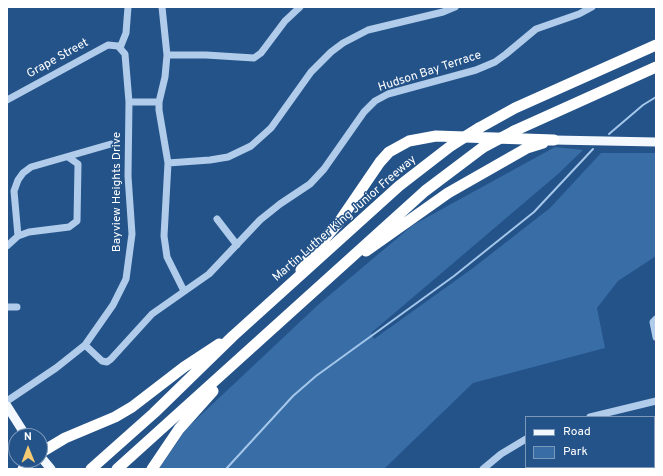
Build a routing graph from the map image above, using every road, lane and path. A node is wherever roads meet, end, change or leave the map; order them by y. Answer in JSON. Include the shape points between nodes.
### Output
{"nodes":[{"id":1,"x":128,"y":7,"type":"edge"},
{"id":2,"x":162,"y":7,"type":"edge"},
{"id":3,"x":300,"y":7,"type":"edge"},
{"id":4,"x":455,"y":7,"type":"edge"},
{"id":5,"x":592,"y":7,"type":"edge"},
{"id":6,"x":656,"y":45,"type":"edge"},
{"id":7,"x":120,"y":48,"type":"junction"},
{"id":8,"x":167,"y":55,"type":"junction"},
{"id":9,"x":656,"y":67,"type":"edge"},
{"id":10,"x":7,"y":100,"type":"edge"},
{"id":11,"x":129,"y":102,"type":"junction"},
{"id":12,"x":159,"y":102,"type":"junction"},
{"id":13,"x":554,"y":140,"type":"junction"},
{"id":14,"x":656,"y":142,"type":"edge"},
{"id":15,"x":111,"y":144,"type":"dead end"},
{"id":16,"x":68,"y":157,"type":"junction"},
{"id":17,"x":168,"y":163,"type":"junction"},
{"id":18,"x":217,"y":219,"type":"dead end"},
{"id":19,"x":18,"y":236,"type":"junction"},
{"id":20,"x":237,"y":245,"type":"junction"},
{"id":21,"x":7,"y":246,"type":"edge"},
{"id":22,"x":334,"y":274,"type":"junction"},
{"id":23,"x":292,"y":283,"type":"junction"},
{"id":24,"x":184,"y":291,"type":"junction"},
{"id":25,"x":7,"y":307,"type":"edge"},
{"id":26,"x":17,"y":307,"type":"dead end"},
{"id":27,"x":656,"y":319,"type":"edge"},
{"id":28,"x":233,"y":336,"type":"junction"},
{"id":29,"x":656,"y":337,"type":"edge"},
{"id":30,"x":85,"y":345,"type":"junction"},
{"id":31,"x":246,"y":352,"type":"junction"},
{"id":32,"x":7,"y":401,"type":"edge"},
{"id":33,"x":656,"y":401,"type":"edge"},
{"id":34,"x":7,"y":406,"type":"edge"},
{"id":35,"x":594,"y":416,"type":"edge"},
{"id":36,"x":21,"y":428,"type":"edge"},
{"id":37,"x":525,"y":440,"type":"edge"},
{"id":38,"x":48,"y":448,"type":"edge"},
{"id":39,"x":90,"y":469,"type":"edge"},
{"id":40,"x":117,"y":469,"type":"edge"},
{"id":41,"x":152,"y":469,"type":"edge"},
{"id":42,"x":483,"y":469,"type":"edge"}],
"edges":[{"from":1,"to":7,"type":"street","via":[[126,33]]},
{"from":2,"to":8,"type":"street"},
{"from":3,"to":8,"type":"street","via":[[254,58]]},
{"from":4,"to":17,"type":"street","via":[[368,30],[343,43],[311,72],[271,128],[251,146],[224,158]]},
{"from":5,"to":20,"type":"street","name":"Hudson Bay Terrace","via":[[536,29],[495,62],[476,70],[388,94],[375,101],[310,184],[260,220]]},
{"from":6,"to":23,"type":"highway","name":"Martin Luther King Junior Freeway","bridge":true,"via":[[515,108],[452,145],[399,186]]},
{"from":7,"to":10,"type":"street","name":"Grape Street","via":[[114,44],[106,46]]},
{"from":7,"to":11,"type":"street","name":"Bayview Heights Drive","via":[[125,54]]},
{"from":8,"to":12,"type":"street"},
{"from":9,"to":22,"type":"highway","bridge":true,"via":[[482,148],[425,191]]},
{"from":11,"to":12,"type":"street"},
{"from":11,"to":30,"type":"street","name":"Bayview Heights Drive","via":[[128,176],[132,234],[128,270],[113,305]]},
{"from":12,"to":17,"type":"street"},
{"from":13,"to":14,"type":"main road"},
{"from":13,"to":22,"type":"highway","via":[[527,148],[448,192]]},
{"from":13,"to":23,"type":"highway","via":[[436,136],[409,141],[389,152],[380,162],[339,222],[308,258]]},
{"from":15,"to":16,"type":"street"},
{"from":16,"to":19,"type":"street","via":[[31,167],[15,185]]},
{"from":16,"to":19,"type":"street","via":[[78,164],[77,221],[69,227],[29,232]]},
{"from":17,"to":24,"type":"street","via":[[165,246],[172,270]]},
{"from":18,"to":20,"type":"street"},
{"from":19,"to":21,"type":"street"},
{"from":20,"to":24,"type":"street","name":"Hudson Bay Terrace","via":[[209,274]]},
{"from":22,"to":31,"type":"highway"},
{"from":23,"to":28,"type":"highway","name":"Martin Luther King Junior Freeway"},
{"from":24,"to":30,"type":"street","name":"Hudson Bay Terrace","via":[[142,322],[107,362],[102,361]]},
{"from":25,"to":26,"type":"street"},
{"from":27,"to":29,"type":"street","via":[[653,322]]},
{"from":28,"to":38,"type":"highway","via":[[184,367],[132,407]]},
{"from":28,"to":39,"type":"highway","name":"Martin Luther King Junior Freeway","via":[[154,413]]},
{"from":30,"to":32,"type":"street","name":"Bayview Heights Drive"},
{"from":31,"to":40,"type":"highway"},
{"from":31,"to":41,"type":"highway","via":[[179,429]]},
{"from":33,"to":35,"type":"street"},
{"from":34,"to":36,"type":"main road"},
{"from":37,"to":42,"type":"street"}]}
